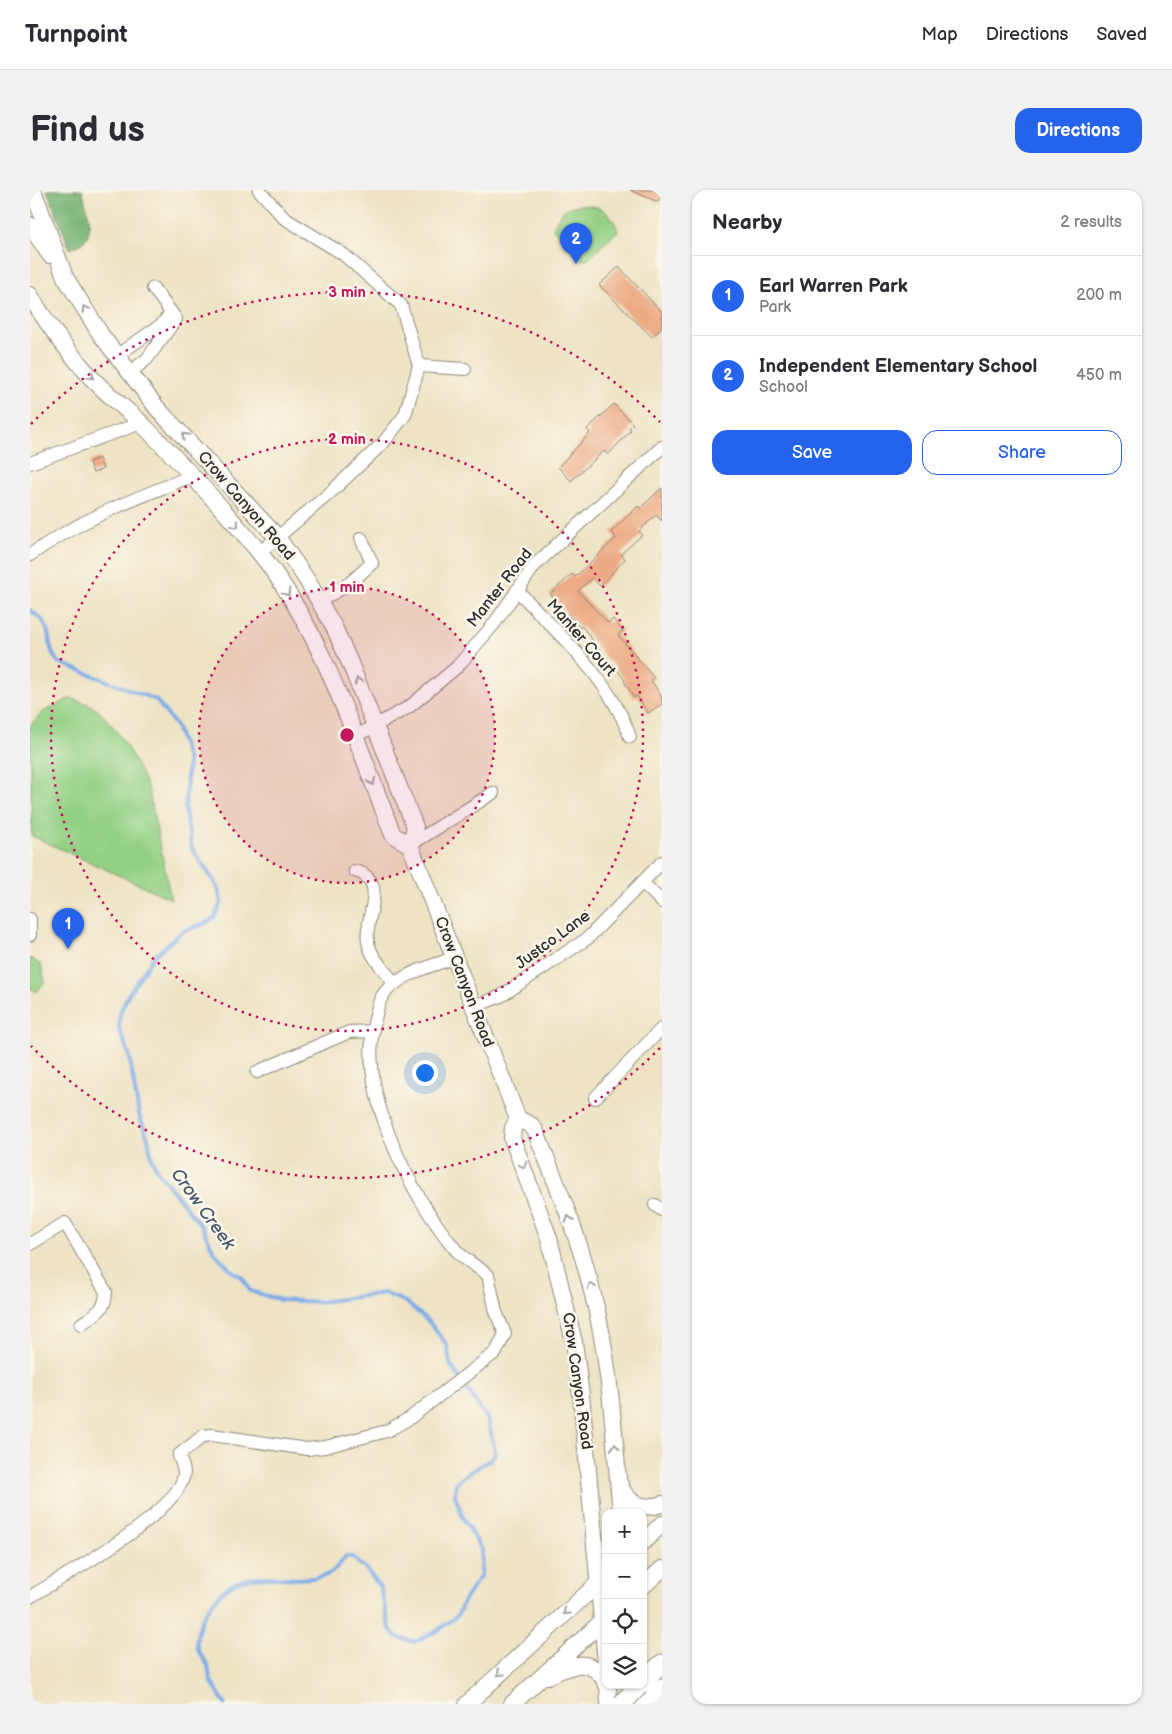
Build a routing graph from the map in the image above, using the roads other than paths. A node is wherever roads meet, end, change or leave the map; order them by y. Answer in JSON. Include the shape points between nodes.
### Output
{"nodes":[{"id":1,"x":33,"y":190,"type":"edge"},
{"id":2,"x":259,"y":190,"type":"edge"},
{"id":3,"x":30,"y":225,"type":"edge"},
{"id":4,"x":65,"y":277,"type":"junction"},
{"id":5,"x":153,"y":288,"type":"dead end"},
{"id":6,"x":30,"y":295,"type":"edge"},
{"id":7,"x":171,"y":313,"type":"junction"},
{"id":8,"x":116,"y":356,"type":"junction"},
{"id":9,"x":420,"y":366,"type":"junction"},
{"id":10,"x":465,"y":369,"type":"dead end"},
{"id":11,"x":129,"y":373,"type":"junction"},
{"id":12,"x":141,"y":423,"type":"junction"},
{"id":13,"x":662,"y":447,"type":"edge"},
{"id":14,"x":30,"y":463,"type":"edge"},
{"id":15,"x":192,"y":476,"type":"junction"},
{"id":16,"x":278,"y":538,"type":"junction"},
{"id":17,"x":361,"y":538,"type":"dead end"},
{"id":18,"x":259,"y":553,"type":"junction"},
{"id":19,"x":30,"y":555,"type":"edge"},
{"id":20,"x":517,"y":590,"type":"junction"},
{"id":21,"x":320,"y":601,"type":"junction"},
{"id":22,"x":376,"y":727,"type":"junction"},
{"id":23,"x":354,"y":737,"type":"junction"},
{"id":24,"x":630,"y":737,"type":"dead end"},
{"id":25,"x":492,"y":793,"type":"dead end"},
{"id":26,"x":410,"y":845,"type":"junction"},
{"id":27,"x":662,"y":862,"type":"edge"},
{"id":28,"x":355,"y":871,"type":"dead end"},
{"id":29,"x":643,"y":883,"type":"junction"},
{"id":30,"x":662,"y":902,"type":"edge"},
{"id":31,"x":30,"y":919,"type":"edge"},
{"id":32,"x":30,"y":935,"type":"edge"},
{"id":33,"x":454,"y":958,"type":"junction"},
{"id":34,"x":395,"y":984,"type":"junction"},
{"id":35,"x":473,"y":1007,"type":"junction"},
{"id":36,"x":662,"y":1028,"type":"edge"},
{"id":37,"x":372,"y":1031,"type":"junction"},
{"id":38,"x":257,"y":1072,"type":"dead end"},
{"id":39,"x":595,"y":1098,"type":"dead end"},
{"id":40,"x":518,"y":1119,"type":"junction"},
{"id":41,"x":30,"y":1244,"type":"edge"},
{"id":42,"x":81,"y":1324,"type":"dead end"},
{"id":43,"x":618,"y":1480,"type":"junction"},
{"id":44,"x":662,"y":1504,"type":"edge"},
{"id":45,"x":621,"y":1509,"type":"edge"},
{"id":46,"x":662,"y":1524,"type":"edge"},
{"id":47,"x":647,"y":1538,"type":"edge"},
{"id":48,"x":662,"y":1569,"type":"edge"},
{"id":49,"x":602,"y":1579,"type":"edge"},
{"id":50,"x":647,"y":1582,"type":"edge"},
{"id":51,"x":30,"y":1597,"type":"edge"},
{"id":52,"x":602,"y":1622,"type":"edge"},
{"id":53,"x":662,"y":1664,"type":"edge"},
{"id":54,"x":647,"y":1677,"type":"edge"},
{"id":55,"x":602,"y":1679,"type":"edge"},
{"id":56,"x":536,"y":1681,"type":"junction"},
{"id":57,"x":607,"y":1689,"type":"edge"},
{"id":58,"x":634,"y":1689,"type":"edge"},
{"id":59,"x":635,"y":1689,"type":"edge"},
{"id":60,"x":662,"y":1689,"type":"edge"},
{"id":61,"x":466,"y":1704,"type":"edge"},
{"id":62,"x":512,"y":1704,"type":"edge"},
{"id":63,"x":609,"y":1704,"type":"edge"},
{"id":64,"x":622,"y":1704,"type":"edge"},
{"id":65,"x":636,"y":1704,"type":"edge"},
{"id":66,"x":643,"y":1704,"type":"edge"}],
"edges":[{"from":1,"to":4,"type":"main road","name":"Crow Canyon Road"},
{"from":2,"to":9,"type":"street","via":[[284,218],[343,254],[401,305]]},
{"from":3,"to":4,"type":"main road"},
{"from":8,"to":4,"type":"main road","name":"Crow Canyon Road","one_way":true},
{"from":5,"to":7,"type":"street"},
{"from":6,"to":12,"type":"main road","name":"Crow Canyon Road","one_way":true,"via":[[50,327],[89,375]]},
{"from":7,"to":8,"type":"street","via":[[161,325]]},
{"from":7,"to":11,"type":"street","via":[[176,319],[167,332],[147,359]]},
{"from":8,"to":11,"type":"main road","name":"Crow Canyon Road"},
{"from":9,"to":10,"type":"street"},
{"from":9,"to":16,"type":"street","via":[[405,415],[394,429],[331,492]]},
{"from":16,"to":11,"type":"main road","name":"Crow Canyon Road","one_way":true},
{"from":12,"to":14,"type":"street"},
{"from":12,"to":15,"type":"main road","name":"Crow Canyon Road"},
{"from":13,"to":20,"type":"street","name":"Manter Road","via":[[535,565]]},
{"from":15,"to":18,"type":"main road","name":"Crow Canyon Road","one_way":true},
{"from":15,"to":19,"type":"street","via":[[108,510],[61,533]]},
{"from":16,"to":18,"type":"street"},
{"from":16,"to":21,"type":"main road","name":"Crow Canyon Road"},
{"from":17,"to":21,"type":"street","via":[[372,562],[350,583]]},
{"from":18,"to":23,"type":"main road","name":"Crow Canyon Road","one_way":true,"via":[[311,634]]},
{"from":20,"to":22,"type":"street","name":"Manter Road","via":[[457,668],[409,707]]},
{"from":20,"to":24,"type":"street","name":"Manter Court","via":[[591,669],[622,715]]},
{"from":22,"to":21,"type":"main road","name":"Crow Canyon Road","one_way":true},
{"from":22,"to":23,"type":"street","name":"Manter Road"},
{"from":22,"to":26,"type":"main road","name":"Crow Canyon Road","via":[[415,827]]},
{"from":23,"to":26,"type":"main road","name":"Crow Canyon Road","one_way":true,"via":[[393,835]]},
{"from":25,"to":26,"type":"street"},
{"from":26,"to":33,"type":"main road","name":"Crow Canyon Road"},
{"from":27,"to":29,"type":"street","name":"Justco Lane"},
{"from":28,"to":34,"type":"street","via":[[365,874],[374,890],[368,944]]},
{"from":29,"to":30,"type":"street"},
{"from":29,"to":35,"type":"street","name":"Justco Lane","via":[[577,947],[501,996]]},
{"from":31,"to":32,"type":"street"},
{"from":33,"to":34,"type":"street","via":[[408,975]]},
{"from":33,"to":35,"type":"main road","name":"Crow Canyon Road"},
{"from":34,"to":37,"type":"street","via":[[385,991],[378,1005]]},
{"from":35,"to":40,"type":"main road","name":"Crow Canyon Road"},
{"from":36,"to":39,"type":"street"},
{"from":37,"to":38,"type":"street","via":[[349,1032]]},
{"from":37,"to":51,"type":"street","via":[[371,1072],[387,1133],[426,1208],[457,1251],[488,1276],[505,1334],[502,1343],[489,1357],[394,1428],[325,1447],[297,1449],[212,1434],[203,1436],[178,1455],[184,1474],[176,1494],[164,1508],[122,1539]]},
{"from":43,"to":40,"type":"main road","name":"Crow Canyon Road","one_way":true,"via":[[607,1370],[589,1278],[535,1130]]},
{"from":40,"to":49,"type":"main road","name":"Crow Canyon Road","one_way":true,"via":[[512,1138],[549,1238],[574,1342]]},
{"from":41,"to":42,"type":"street","via":[[65,1223],[106,1292],[106,1303],[100,1311]]},
{"from":43,"to":44,"type":"main road","via":[[624,1494],[633,1503],[643,1507]]},
{"from":43,"to":45,"type":"main road","name":"Crow Canyon Road"},
{"from":46,"to":47,"type":"main road"},
{"from":48,"to":50,"type":"main road"},
{"from":49,"to":61,"type":"main road","one_way":true},
{"from":52,"to":56,"type":"main road"},
{"from":53,"to":54,"type":"highway"},
{"from":55,"to":56,"type":"main road","via":[[594,1669],[583,1664]]},
{"from":56,"to":62,"type":"main road"},
{"from":57,"to":63,"type":"main road"},
{"from":58,"to":65,"type":"main road"},
{"from":59,"to":64,"type":"highway","bridge":true},
{"from":60,"to":66,"type":"highway"}]}
